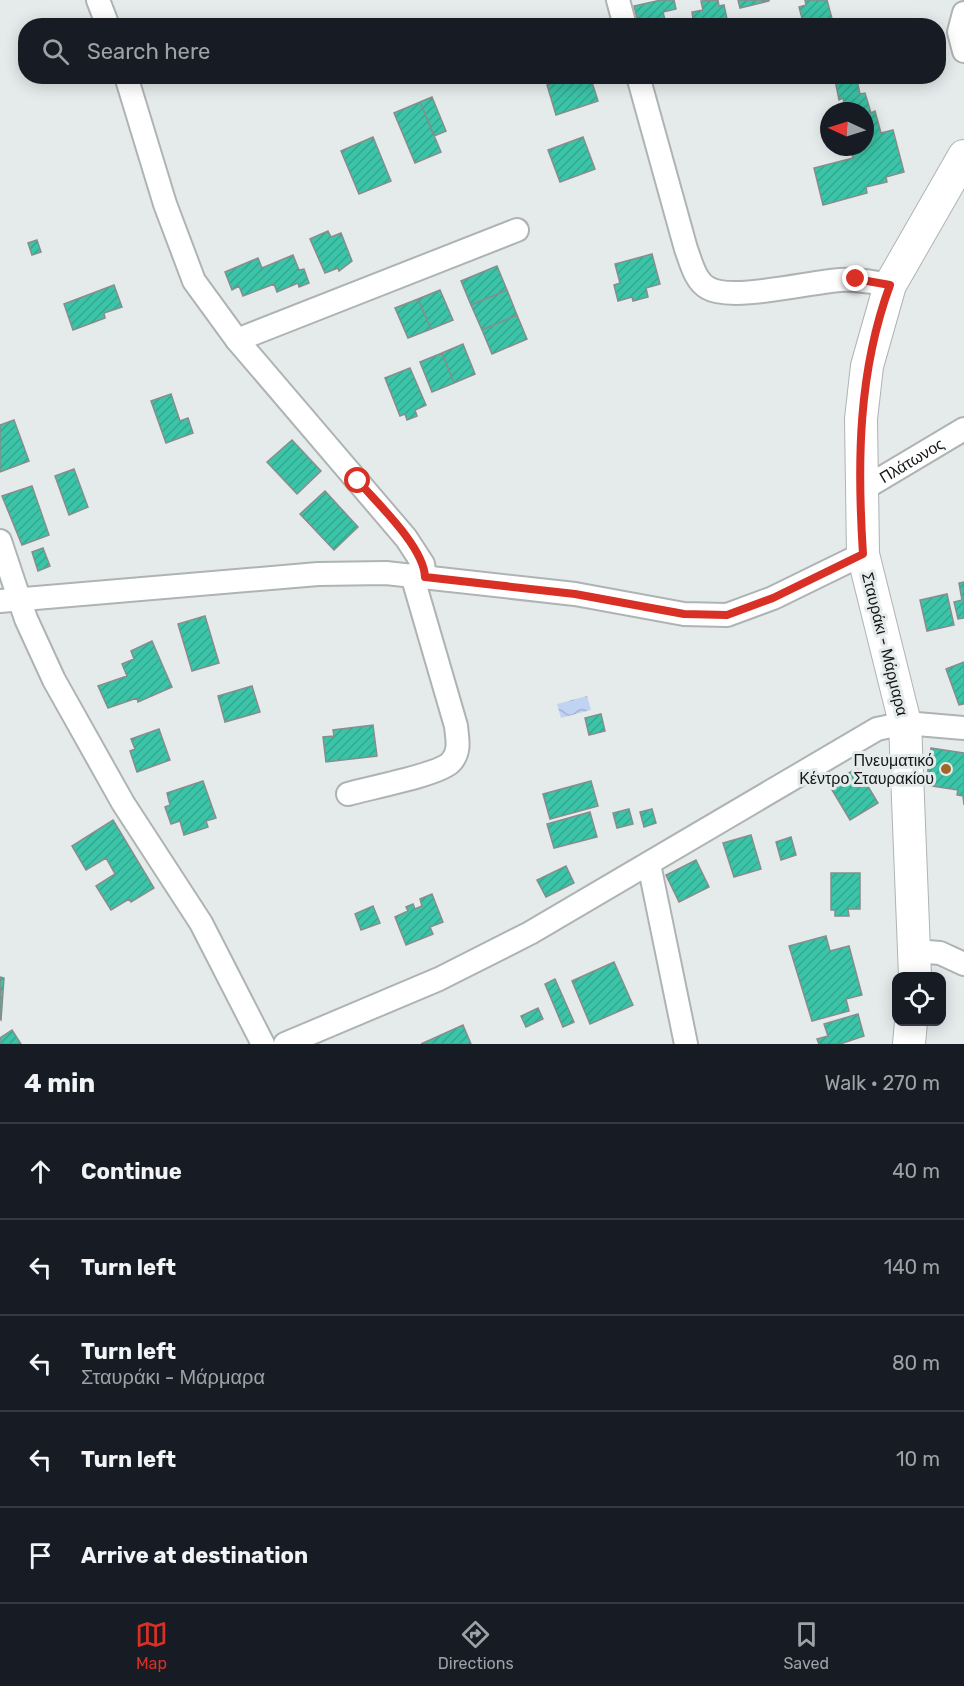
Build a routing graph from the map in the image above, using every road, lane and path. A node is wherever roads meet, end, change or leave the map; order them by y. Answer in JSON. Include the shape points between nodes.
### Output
{"nodes":[{"id":1,"x":98,"y":0,"type":"edge"},
{"id":2,"x":618,"y":0,"type":"edge"},
{"id":3,"x":950,"y":0,"type":"edge"},
{"id":4,"x":105,"y":18,"type":"edge"},
{"id":5,"x":623,"y":18,"type":"edge"},
{"id":6,"x":962,"y":32,"type":"edge"},
{"id":7,"x":128,"y":84,"type":"edge"},
{"id":8,"x":640,"y":84,"type":"edge"},
{"id":9,"x":964,"y":156,"type":"edge"},
{"id":10,"x":517,"y":230,"type":"dead end"},
{"id":11,"x":890,"y":285,"type":"junction"},
{"id":12,"x":237,"y":340,"type":"junction"},
{"id":13,"x":964,"y":429,"type":"edge"},
{"id":14,"x":860,"y":491,"type":"junction"},
{"id":15,"x":0,"y":541,"type":"edge"},
{"id":16,"x":863,"y":554,"type":"junction"},
{"id":17,"x":418,"y":576,"type":"junction"},
{"id":18,"x":10,"y":600,"type":"edge"},
{"id":19,"x":905,"y":723,"type":"junction"},
{"id":20,"x":964,"y":728,"type":"edge"},
{"id":21,"x":348,"y":794,"type":"dead end"},
{"id":22,"x":649,"y":864,"type":"junction"},
{"id":23,"x":915,"y":964,"type":"edge"},
{"id":24,"x":964,"y":964,"type":"edge"},
{"id":25,"x":911,"y":1026,"type":"edge"},
{"id":26,"x":263,"y":1044,"type":"edge"},
{"id":27,"x":285,"y":1044,"type":"edge"},
{"id":28,"x":686,"y":1044,"type":"edge"},
{"id":29,"x":909,"y":1044,"type":"edge"}],
"edges":[{"from":1,"to":4,"type":"street"},
{"from":2,"to":5,"type":"street"},
{"from":3,"to":6,"type":"street"},
{"from":7,"to":12,"type":"street","via":[[165,204],[194,281]]},
{"from":8,"to":11,"type":"street","via":[[686,249],[705,287],[716,292],[740,293],[856,279]]},
{"from":9,"to":11,"type":"street","name":"Σταυράκι - Μάρμαρα"},
{"from":10,"to":12,"type":"street"},
{"from":11,"to":14,"type":"street","name":"Σταυράκι - Μάρμαρα","via":[[867,366],[861,419]]},
{"from":12,"to":17,"type":"street","via":[[406,538],[423,564]]},
{"from":13,"to":14,"type":"street","name":"Πλάτωνος"},
{"from":14,"to":16,"type":"street","name":"Σταυράκι - Μάρμαρα"},
{"from":15,"to":18,"type":"street"},
{"from":16,"to":17,"type":"street","via":[[727,615],[684,614],[575,594]]},
{"from":16,"to":19,"type":"street","name":"Σταυράκι - Μάρμαρα"},
{"from":17,"to":18,"type":"street","via":[[318,574]]},
{"from":17,"to":21,"type":"street","via":[[459,748],[451,762],[436,771]]},
{"from":18,"to":26,"type":"street","via":[[26,619],[54,680],[123,803],[201,923]]},
{"from":19,"to":20,"type":"street"},
{"from":19,"to":22,"type":"street","via":[[877,729]]},
{"from":19,"to":23,"type":"street","name":"Σταυράκι - Μάρμαρα"},
{"from":22,"to":27,"type":"street","via":[[530,933],[439,979]]},
{"from":22,"to":28,"type":"street"},
{"from":23,"to":24,"type":"street","via":[[940,953]]},
{"from":25,"to":29,"type":"street"}]}
